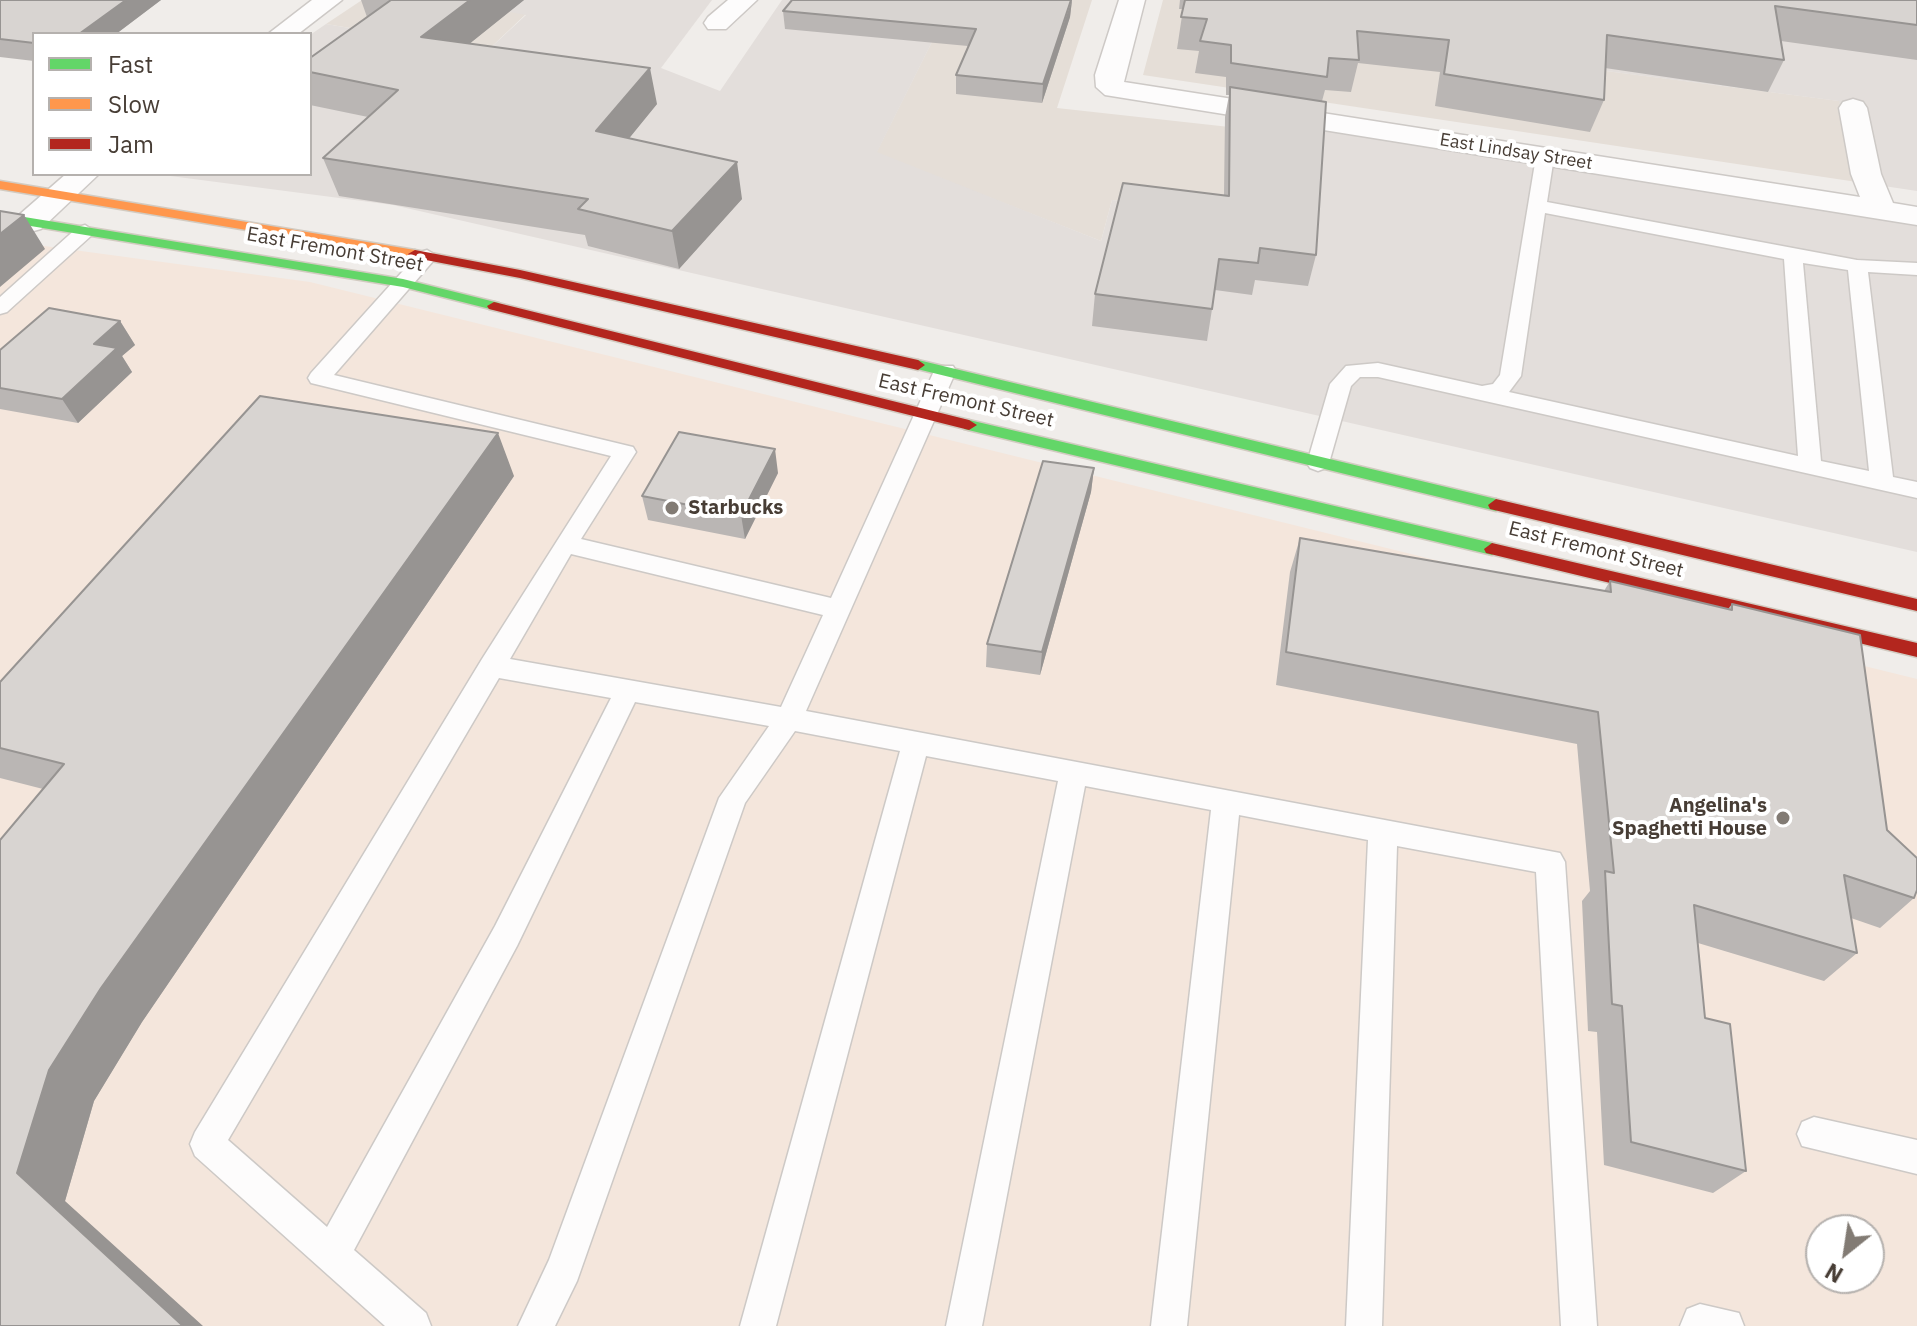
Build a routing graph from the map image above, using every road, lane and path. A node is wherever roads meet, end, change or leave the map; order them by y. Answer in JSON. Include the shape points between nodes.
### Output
{"nodes":[{"id":1,"x":329,"y":0,"type":"edge"},
{"id":2,"x":744,"y":0,"type":"edge"},
{"id":3,"x":1132,"y":0,"type":"edge"},
{"id":4,"x":717,"y":23,"type":"dead end"},
{"id":5,"x":284,"y":32,"type":"edge"},
{"id":6,"x":1853,"y":108,"type":"dead end"},
{"id":7,"x":1545,"y":157,"type":"junction"},
{"id":8,"x":73,"y":184,"type":"edge"},
{"id":9,"x":0,"y":185,"type":"edge"},
{"id":10,"x":1537,"y":206,"type":"junction"},
{"id":11,"x":1880,"y":210,"type":"junction"},
{"id":12,"x":1917,"y":216,"type":"edge"},
{"id":13,"x":15,"y":220,"type":"edge"},
{"id":14,"x":85,"y":231,"type":"junction"},
{"id":15,"x":1793,"y":255,"type":"junction"},
{"id":16,"x":427,"y":256,"type":"junction"},
{"id":17,"x":1857,"y":266,"type":"junction"},
{"id":18,"x":1917,"y":269,"type":"edge"},
{"id":19,"x":403,"y":283,"type":"junction"},
{"id":20,"x":0,"y":308,"type":"edge"},
{"id":21,"x":945,"y":371,"type":"junction"},
{"id":22,"x":1482,"y":393,"type":"junction"},
{"id":23,"x":925,"y":414,"type":"junction"},
{"id":24,"x":1318,"y":463,"type":"junction"},
{"id":25,"x":1810,"y":466,"type":"junction"},
{"id":26,"x":1882,"y":483,"type":"junction"},
{"id":27,"x":1917,"y":490,"type":"edge"},
{"id":28,"x":565,"y":544,"type":"junction"},
{"id":29,"x":1917,"y":605,"type":"edge"},
{"id":30,"x":836,"y":609,"type":"junction"},
{"id":31,"x":1917,"y":650,"type":"edge"},
{"id":32,"x":491,"y":666,"type":"junction"},
{"id":33,"x":628,"y":690,"type":"junction"},
{"id":34,"x":789,"y":719,"type":"junction"},
{"id":35,"x":916,"y":742,"type":"junction"},
{"id":36,"x":1074,"y":773,"type":"junction"},
{"id":37,"x":1226,"y":801,"type":"junction"},
{"id":38,"x":1383,"y":830,"type":"junction"},
{"id":39,"x":1814,"y":1134,"type":"dead end"},
{"id":40,"x":1917,"y":1157,"type":"edge"},
{"id":41,"x":332,"y":1254,"type":"junction"},
{"id":42,"x":413,"y":1326,"type":"edge"},
{"id":43,"x":536,"y":1326,"type":"edge"},
{"id":44,"x":758,"y":1326,"type":"edge"},
{"id":45,"x":964,"y":1326,"type":"edge"},
{"id":46,"x":1169,"y":1326,"type":"edge"},
{"id":47,"x":1364,"y":1326,"type":"edge"},
{"id":48,"x":1579,"y":1326,"type":"edge"},
{"id":49,"x":1698,"y":1326,"type":"edge"},
{"id":50,"x":1726,"y":1326,"type":"edge"}],
"edges":[{"from":1,"to":5,"type":"street"},
{"from":2,"to":4,"type":"street"},
{"from":3,"to":7,"type":"street","name":"East Lindsay Street","via":[[1109,75],[1115,89]]},
{"from":6,"to":11,"type":"street","via":[[1866,174]]},
{"from":7,"to":10,"type":"lane"},
{"from":7,"to":11,"type":"street","name":"East Lindsay Street"},
{"from":8,"to":9,"type":"main road","name":"East Fremont Street"},
{"from":8,"to":13,"type":"street"},
{"from":8,"to":16,"type":"main road","name":"East Fremont Street"},
{"from":10,"to":15,"type":"lane"},
{"from":10,"to":22,"type":"lane","via":[[1510,376],[1500,389]]},
{"from":11,"to":12,"type":"street","name":"East Lindsay Street"},
{"from":13,"to":14,"type":"main road","name":"East Fremont Street"},
{"from":14,"to":19,"type":"main road","name":"East Fremont Street"},
{"from":14,"to":20,"type":"lane"},
{"from":15,"to":17,"type":"lane"},
{"from":15,"to":25,"type":"lane"},
{"from":16,"to":19,"type":"lane"},
{"from":16,"to":21,"type":"main road","name":"East Fremont Street"},
{"from":17,"to":18,"type":"lane"},
{"from":17,"to":26,"type":"lane"},
{"from":19,"to":23,"type":"main road","name":"East Fremont Street"},
{"from":19,"to":28,"type":"lane","via":[[319,378],[625,452]]},
{"from":21,"to":23,"type":"lane"},
{"from":21,"to":24,"type":"main road","name":"East Fremont Street"},
{"from":22,"to":24,"type":"lane","via":[[1378,370],[1354,371],[1341,384]]},
{"from":22,"to":25,"type":"lane"},
{"from":23,"to":30,"type":"lane"},
{"from":23,"to":31,"type":"main road","name":"East Fremont Street"},
{"from":24,"to":29,"type":"main road","name":"East Fremont Street"},
{"from":25,"to":26,"type":"lane"},
{"from":26,"to":27,"type":"lane"},
{"from":28,"to":30,"type":"lane"},
{"from":28,"to":32,"type":"lane"},
{"from":30,"to":34,"type":"lane"},
{"from":32,"to":33,"type":"lane"},
{"from":32,"to":41,"type":"lane","via":[[207,1144]]},
{"from":33,"to":34,"type":"lane"},
{"from":33,"to":41,"type":"lane","via":[[506,936]]},
{"from":34,"to":35,"type":"lane"},
{"from":34,"to":43,"type":"lane","via":[[733,798],[564,1268]]},
{"from":35,"to":36,"type":"lane"},
{"from":35,"to":44,"type":"lane"},
{"from":36,"to":37,"type":"lane"},
{"from":36,"to":45,"type":"lane"},
{"from":37,"to":38,"type":"lane"},
{"from":37,"to":46,"type":"lane"},
{"from":38,"to":47,"type":"lane"},
{"from":38,"to":48,"type":"lane","via":[[1550,862]]},
{"from":39,"to":40,"type":"lane"},
{"from":41,"to":42,"type":"lane"},
{"from":49,"to":50,"type":"lane"}]}
